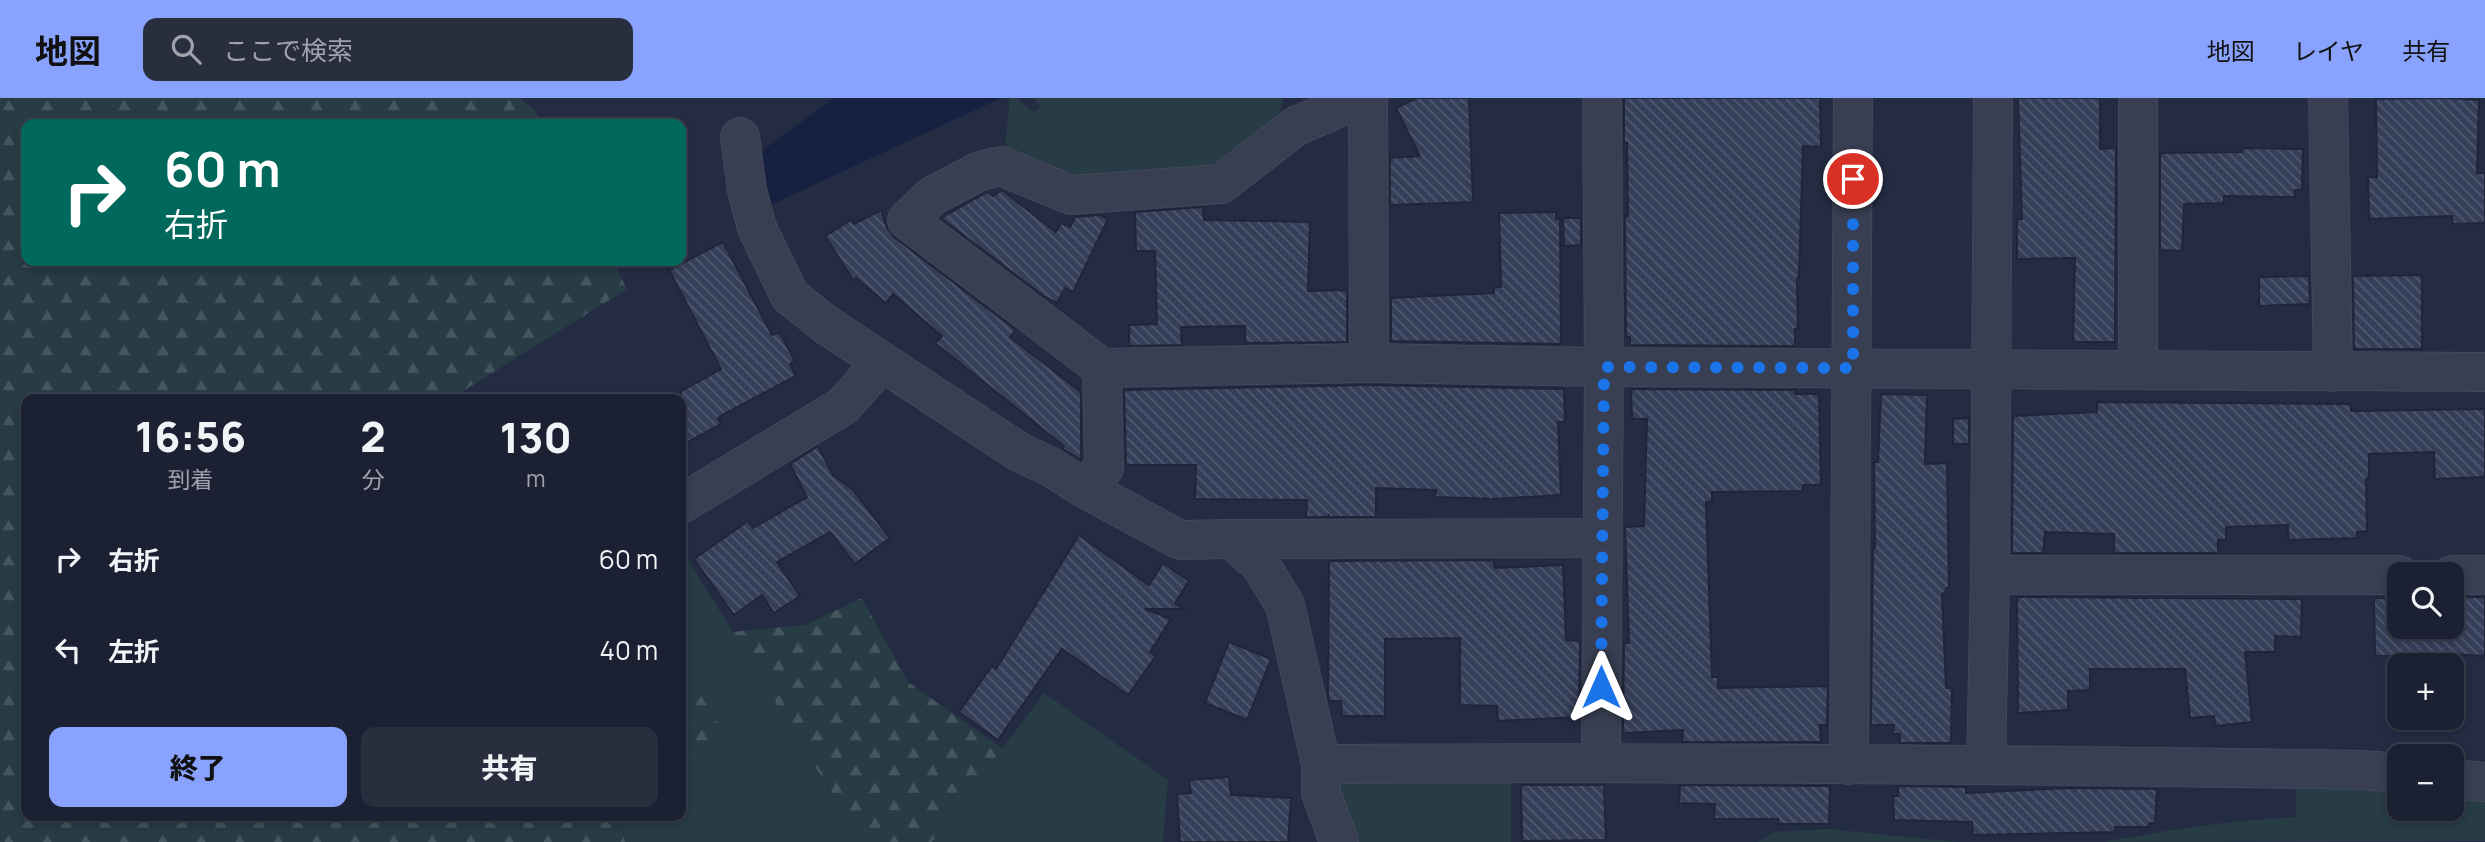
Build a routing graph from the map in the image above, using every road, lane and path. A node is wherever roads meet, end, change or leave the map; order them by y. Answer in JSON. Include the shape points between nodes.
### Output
{"nodes":[{"id":1,"x":1362,"y":98,"type":"edge"},
{"id":2,"x":1368,"y":98,"type":"edge"},
{"id":3,"x":1602,"y":98,"type":"edge"},
{"id":4,"x":1853,"y":98,"type":"edge"},
{"id":5,"x":1993,"y":98,"type":"edge"},
{"id":6,"x":2138,"y":98,"type":"edge"},
{"id":7,"x":2328,"y":98,"type":"edge"},
{"id":8,"x":740,"y":137,"type":"dead end"},
{"id":9,"x":882,"y":362,"type":"junction"},
{"id":10,"x":1369,"y":363,"type":"junction"},
{"id":11,"x":1604,"y":367,"type":"junction"},
{"id":12,"x":1102,"y":368,"type":"junction"},
{"id":13,"x":1853,"y":368,"type":"junction"},
{"id":14,"x":1991,"y":369,"type":"junction"},
{"id":15,"x":2138,"y":370,"type":"junction"},
{"id":16,"x":2333,"y":372,"type":"junction"},
{"id":17,"x":2485,"y":372,"type":"edge"},
{"id":18,"x":1084,"y":488,"type":"junction"},
{"id":19,"x":686,"y":500,"type":"edge"},
{"id":20,"x":1231,"y":538,"type":"junction"},
{"id":21,"x":1601,"y":538,"type":"junction"},
{"id":22,"x":1990,"y":575,"type":"junction"},
{"id":23,"x":2387,"y":575,"type":"edge"},
{"id":24,"x":2464,"y":575,"type":"edge"},
{"id":25,"x":2485,"y":575,"type":"edge"},
{"id":26,"x":1601,"y":762,"type":"junction"},
{"id":27,"x":1321,"y":764,"type":"junction"},
{"id":28,"x":1986,"y":764,"type":"junction"},
{"id":29,"x":1849,"y":765,"type":"junction"},
{"id":30,"x":2387,"y":773,"type":"edge"},
{"id":31,"x":2464,"y":780,"type":"edge"},
{"id":32,"x":2485,"y":782,"type":"edge"},
{"id":33,"x":1339,"y":842,"type":"edge"}],
"edges":[{"from":1,"to":12,"type":"street","via":[[1296,126],[1221,184],[1071,194],[1001,166],[980,171],[932,196],[907,220]]},
{"from":2,"to":10,"type":"street"},
{"from":3,"to":11,"type":"street"},
{"from":4,"to":13,"type":"street"},
{"from":5,"to":14,"type":"street"},
{"from":6,"to":15,"type":"street"},
{"from":7,"to":16,"type":"street"},
{"from":8,"to":9,"type":"street","via":[[757,228],[790,296]]},
{"from":9,"to":18,"type":"street","via":[[1019,452]]},
{"from":9,"to":19,"type":"street","via":[[843,406]]},
{"from":10,"to":11,"type":"street"},
{"from":10,"to":12,"type":"street"},
{"from":11,"to":13,"type":"street"},
{"from":11,"to":21,"type":"street"},
{"from":12,"to":18,"type":"street","via":[[1104,468]]},
{"from":13,"to":14,"type":"street"},
{"from":13,"to":29,"type":"street"},
{"from":14,"to":15,"type":"street"},
{"from":14,"to":22,"type":"street"},
{"from":15,"to":16,"type":"street"},
{"from":16,"to":17,"type":"street"},
{"from":18,"to":20,"type":"street","via":[[1180,540]]},
{"from":20,"to":21,"type":"street"},
{"from":20,"to":27,"type":"street","via":[[1260,564],[1285,605]]},
{"from":21,"to":26,"type":"street"},
{"from":22,"to":23,"type":"street"},
{"from":22,"to":28,"type":"street"},
{"from":24,"to":25,"type":"street"},
{"from":26,"to":27,"type":"street"},
{"from":26,"to":29,"type":"street"},
{"from":27,"to":33,"type":"street","via":[[1321,793]]},
{"from":28,"to":29,"type":"street"},
{"from":28,"to":30,"type":"street"},
{"from":31,"to":32,"type":"street"}]}
